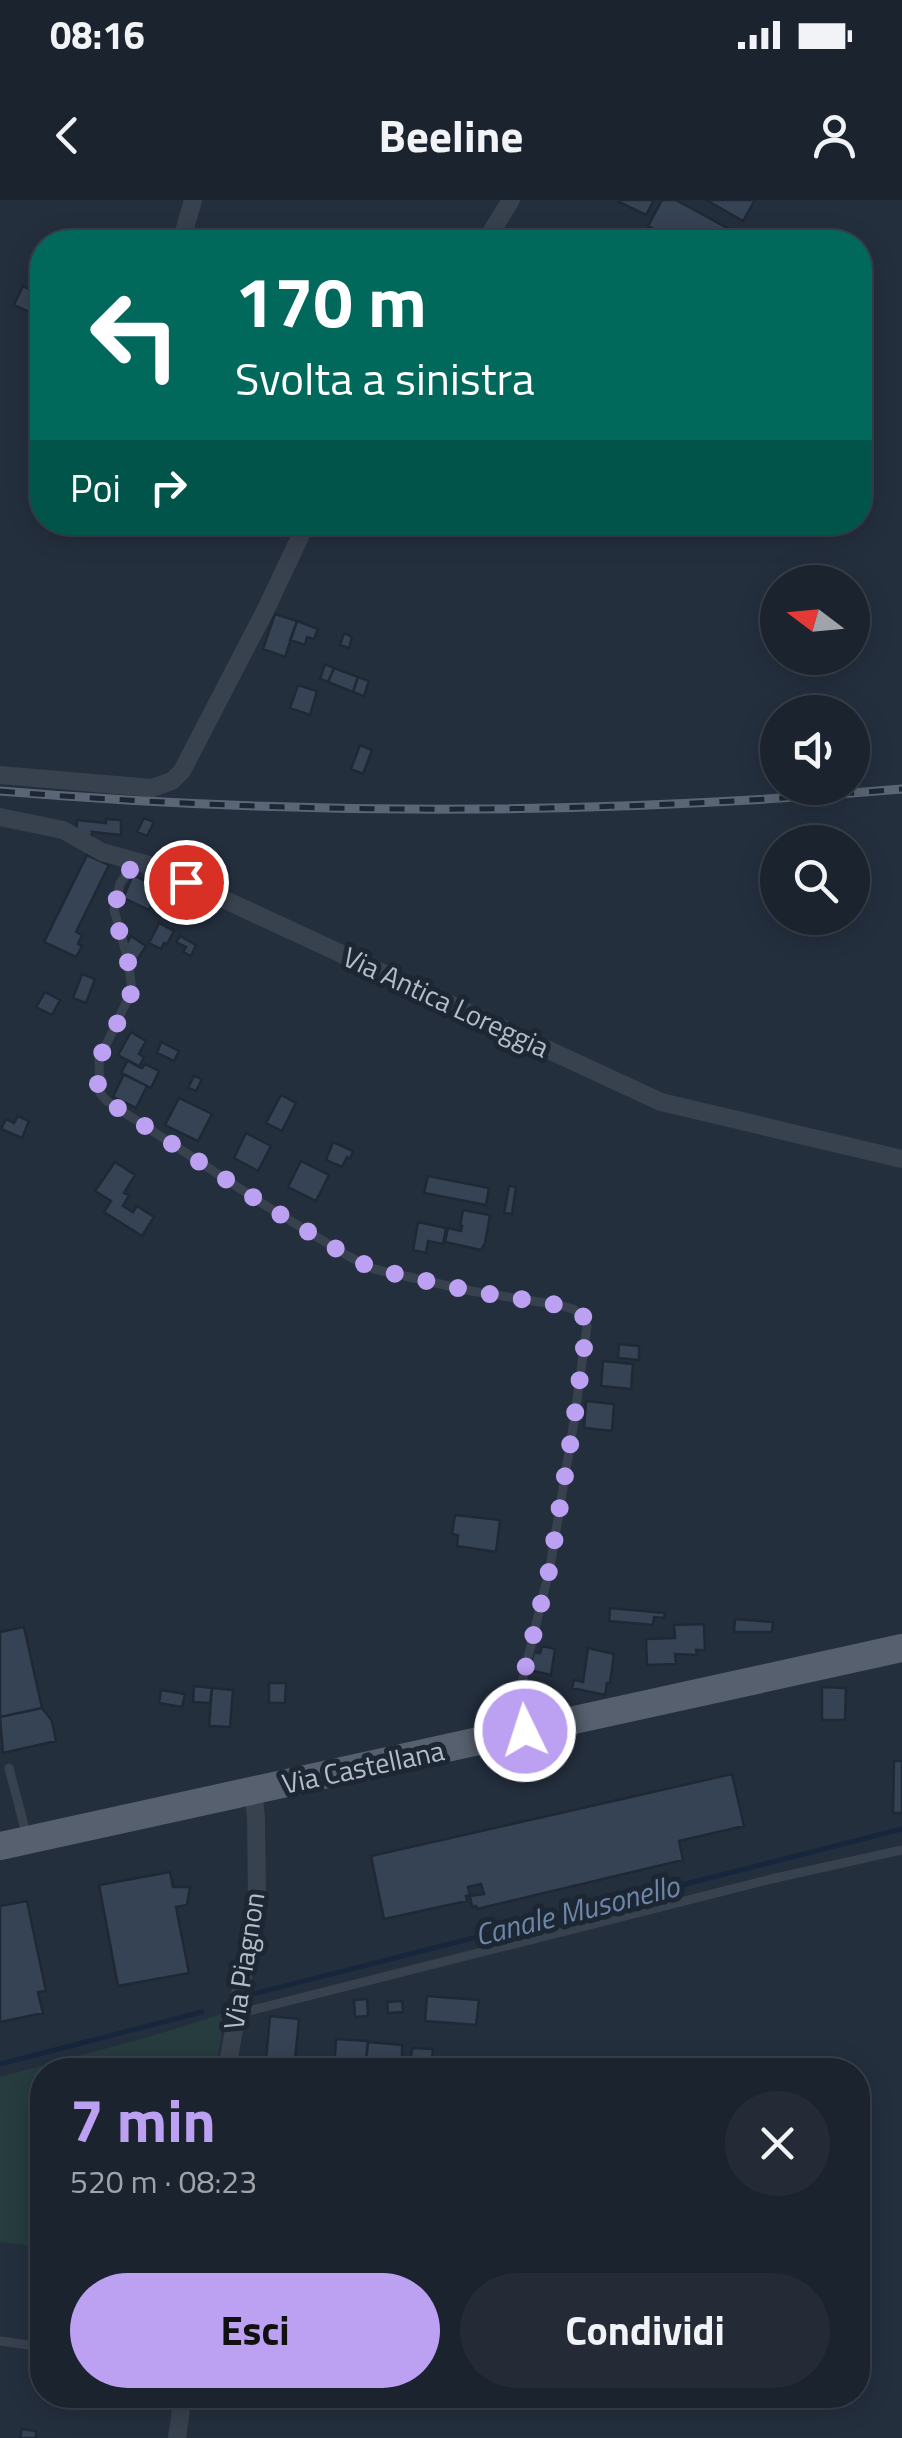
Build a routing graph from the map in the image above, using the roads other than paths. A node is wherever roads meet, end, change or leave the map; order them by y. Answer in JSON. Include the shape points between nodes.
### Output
{"nodes":[{"id":1,"x":192,"y":200,"type":"edge"},
{"id":2,"x":511,"y":200,"type":"edge"},
{"id":3,"x":184,"y":230,"type":"edge"},
{"id":4,"x":492,"y":230,"type":"edge"},
{"id":5,"x":301,"y":535,"type":"edge"},
{"id":6,"x":0,"y":776,"type":"edge"},
{"id":7,"x":0,"y":816,"type":"edge"},
{"id":8,"x":136,"y":861,"type":"junction"},
{"id":9,"x":902,"y":1159,"type":"edge"},
{"id":10,"x":902,"y":1648,"type":"edge"},
{"id":11,"x":525,"y":1731,"type":"junction"},
{"id":12,"x":9,"y":1768,"type":"dead end"},
{"id":13,"x":252,"y":1791,"type":"junction"},
{"id":14,"x":14,"y":1843,"type":"edge"},
{"id":15,"x":902,"y":1850,"type":"edge"},
{"id":16,"x":237,"y":2014,"type":"junction"},
{"id":17,"x":229,"y":2058,"type":"edge"},
{"id":18,"x":0,"y":2340,"type":"edge"},
{"id":19,"x":30,"y":2345,"type":"edge"},
{"id":20,"x":181,"y":2408,"type":"edge"},
{"id":21,"x":177,"y":2438,"type":"edge"}],
"edges":[{"from":1,"to":3,"type":"street"},
{"from":2,"to":4,"type":"street"},
{"from":5,"to":6,"type":"street","via":[[172,781],[152,788]]},
{"from":7,"to":8,"type":"street","name":"Via Antica Loreggia","via":[[63,830],[102,852]]},
{"from":8,"to":9,"type":"street","name":"Via Antica Loreggia","via":[[661,1102]]},
{"from":8,"to":11,"type":"lane","via":[[120,883],[114,910],[132,990],[99,1060],[100,1093],[107,1101],[374,1269],[558,1305],[583,1316],[587,1326],[553,1550],[521,1686]]},
{"from":10,"to":11,"type":"main road","name":"Via Castellana"},
{"from":11,"to":13,"type":"main road","name":"Via Castellana"},
{"from":12,"to":14,"type":"lane"},
{"from":13,"to":14,"type":"main road","name":"Via Castellana"},
{"from":13,"to":16,"type":"street","name":"Via Piagnon","via":[[257,1894]]},
{"from":15,"to":16,"type":"lane"},
{"from":16,"to":17,"type":"street","name":"Via Piagnon"},
{"from":18,"to":19,"type":"lane"},
{"from":20,"to":21,"type":"street"}]}
